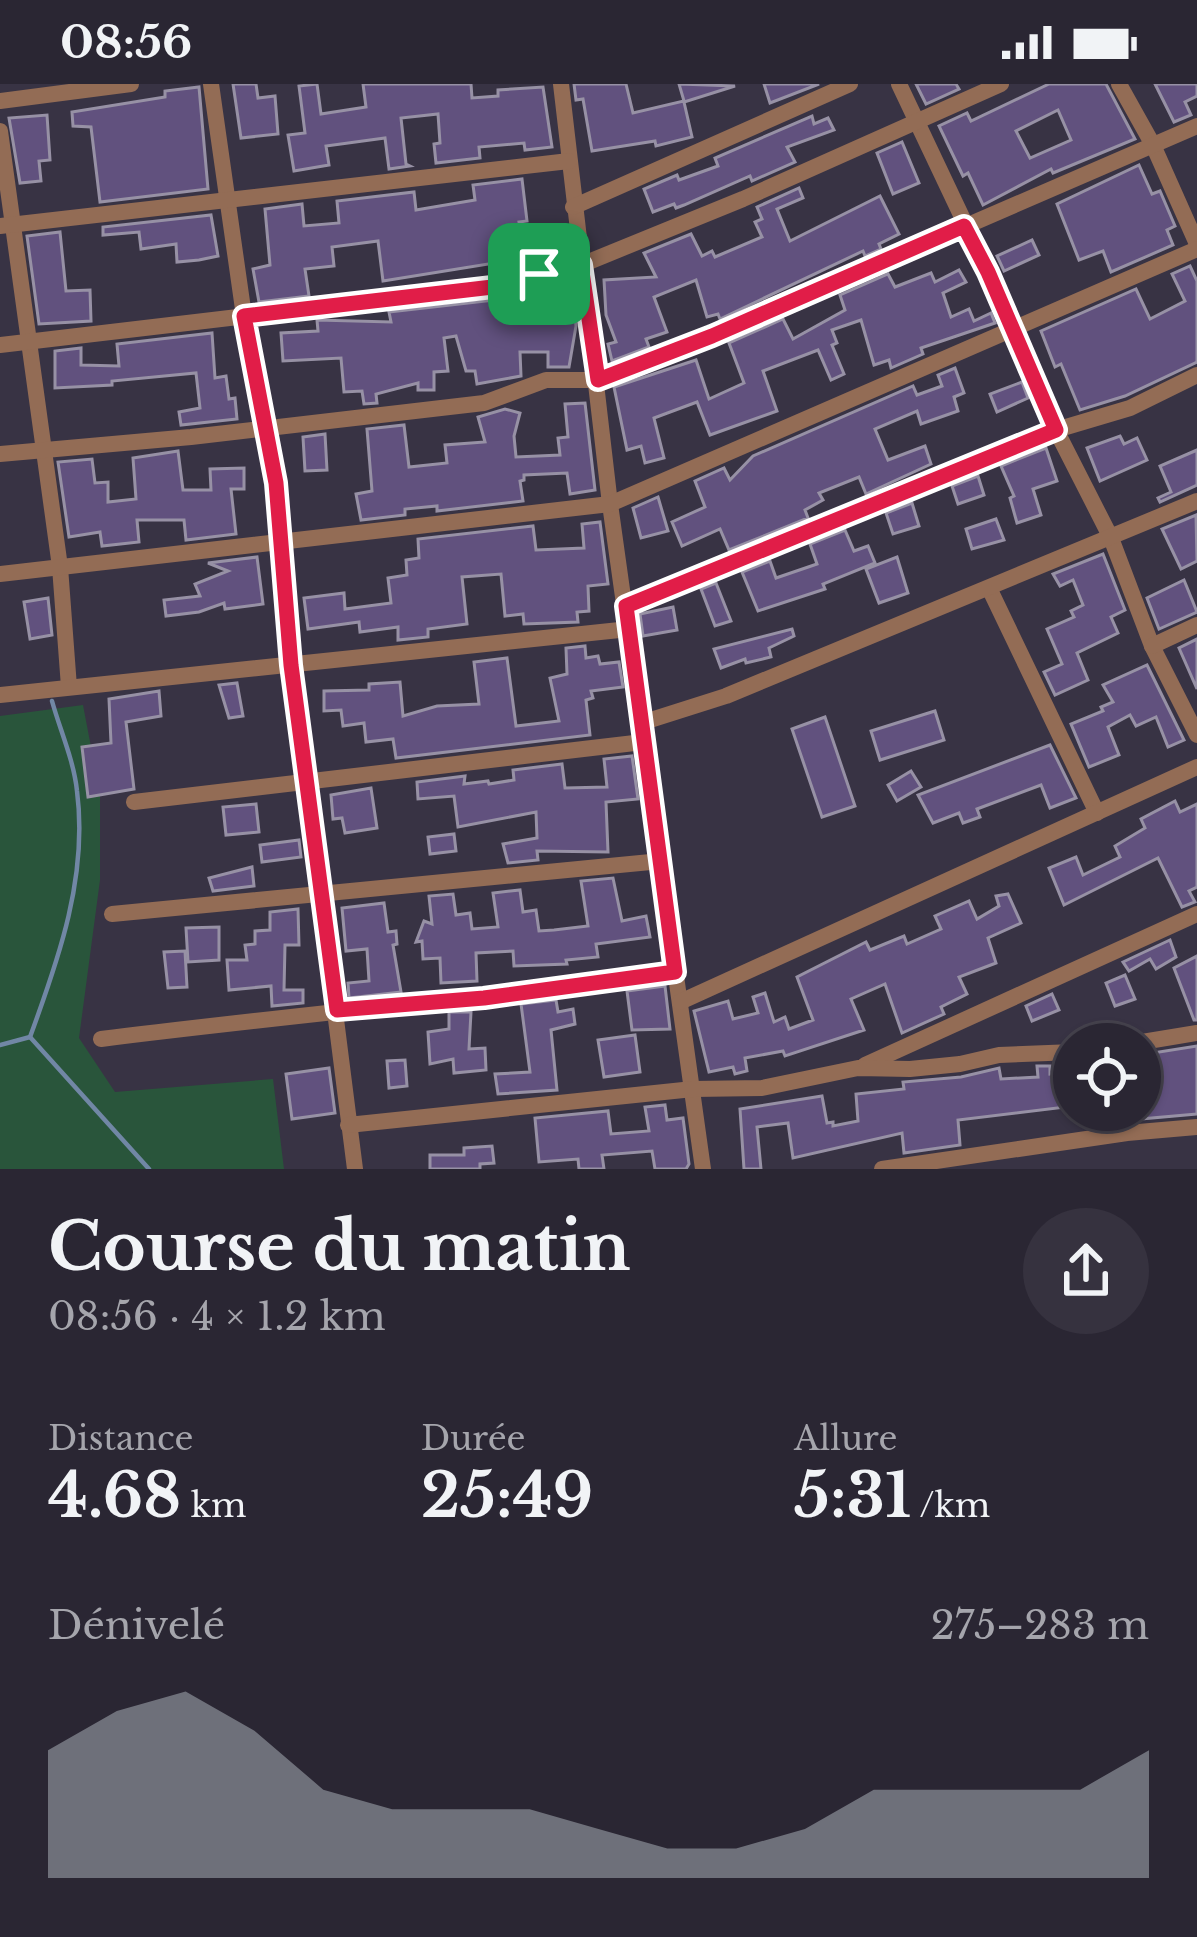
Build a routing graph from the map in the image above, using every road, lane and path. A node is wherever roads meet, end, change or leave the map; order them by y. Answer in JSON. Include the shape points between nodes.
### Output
{"nodes":[{"id":1,"x":131,"y":84,"type":"edge"},
{"id":2,"x":212,"y":84,"type":"edge"},
{"id":3,"x":561,"y":84,"type":"edge"},
{"id":4,"x":850,"y":84,"type":"edge"},
{"id":5,"x":899,"y":84,"type":"edge"},
{"id":6,"x":1001,"y":84,"type":"edge"},
{"id":7,"x":1119,"y":84,"type":"edge"},
{"id":8,"x":0,"y":100,"type":"edge"},
{"id":9,"x":918,"y":122,"type":"junction"},
{"id":10,"x":1197,"y":126,"type":"edge"},
{"id":11,"x":0,"y":130,"type":"edge"},
{"id":12,"x":1153,"y":145,"type":"junction"},
{"id":13,"x":569,"y":161,"type":"junction"},
{"id":14,"x":230,"y":201,"type":"junction"},
{"id":15,"x":574,"y":207,"type":"junction"},
{"id":16,"x":7,"y":225,"type":"edge"},
{"id":17,"x":964,"y":226,"type":"junction"},
{"id":18,"x":1197,"y":246,"type":"edge"},
{"id":19,"x":581,"y":265,"type":"junction"},
{"id":20,"x":244,"y":316,"type":"junction"},
{"id":21,"x":1011,"y":328,"type":"junction"},
{"id":22,"x":29,"y":342,"type":"junction"},
{"id":23,"x":0,"y":345,"type":"edge"},
{"id":24,"x":1197,"y":375,"type":"edge"},
{"id":25,"x":598,"y":380,"type":"junction"},
{"id":26,"x":265,"y":427,"type":"junction"},
{"id":27,"x":1056,"y":430,"type":"junction"},
{"id":28,"x":42,"y":449,"type":"junction"},
{"id":29,"x":0,"y":454,"type":"edge"},
{"id":30,"x":1197,"y":501,"type":"edge"},
{"id":31,"x":610,"y":504,"type":"junction"},
{"id":32,"x":1111,"y":538,"type":"junction"},
{"id":33,"x":280,"y":542,"type":"junction"},
{"id":34,"x":60,"y":567,"type":"junction"},
{"id":35,"x":0,"y":574,"type":"edge"},
{"id":36,"x":990,"y":590,"type":"junction"},
{"id":37,"x":626,"y":606,"type":"junction"},
{"id":38,"x":1197,"y":626,"type":"edge"},
{"id":39,"x":628,"y":629,"type":"junction"},
{"id":40,"x":1152,"y":646,"type":"junction"},
{"id":41,"x":291,"y":665,"type":"junction"},
{"id":42,"x":69,"y":687,"type":"junction"},
{"id":43,"x":0,"y":695,"type":"edge"},
{"id":44,"x":641,"y":722,"type":"junction"},
{"id":45,"x":1197,"y":735,"type":"edge"},
{"id":46,"x":643,"y":742,"type":"junction"},
{"id":47,"x":1197,"y":767,"type":"edge"},
{"id":48,"x":305,"y":784,"type":"junction"},
{"id":49,"x":134,"y":802,"type":"dead end"},
{"id":50,"x":1097,"y":812,"type":"junction"},
{"id":51,"x":661,"y":861,"type":"junction"},
{"id":52,"x":322,"y":895,"type":"junction"},
{"id":53,"x":112,"y":914,"type":"dead end"},
{"id":54,"x":1197,"y":914,"type":"edge"},
{"id":55,"x":675,"y":972,"type":"junction"},
{"id":56,"x":680,"y":1002,"type":"junction"},
{"id":57,"x":337,"y":1010,"type":"junction"},
{"id":58,"x":1197,"y":1033,"type":"edge"},
{"id":59,"x":101,"y":1039,"type":"dead end"},
{"id":60,"x":1161,"y":1039,"type":"edge"},
{"id":61,"x":1053,"y":1053,"type":"edge"},
{"id":62,"x":859,"y":1068,"type":"junction"},
{"id":63,"x":693,"y":1089,"type":"junction"},
{"id":64,"x":348,"y":1125,"type":"junction"},
{"id":65,"x":1197,"y":1127,"type":"edge"},
{"id":66,"x":355,"y":1169,"type":"edge"},
{"id":67,"x":704,"y":1169,"type":"edge"},
{"id":68,"x":881,"y":1169,"type":"edge"}],
"edges":[{"from":1,"to":8,"type":"street"},
{"from":2,"to":14,"type":"street"},
{"from":3,"to":13,"type":"street"},
{"from":4,"to":15,"type":"street"},
{"from":5,"to":9,"type":"street"},
{"from":6,"to":9,"type":"street"},
{"from":7,"to":12,"type":"street"},
{"from":9,"to":17,"type":"street"},
{"from":9,"to":19,"type":"street"},
{"from":10,"to":12,"type":"street"},
{"from":11,"to":16,"type":"street"},
{"from":12,"to":17,"type":"street"},
{"from":12,"to":18,"type":"street"},
{"from":13,"to":14,"type":"street"},
{"from":13,"to":15,"type":"street"},
{"from":14,"to":16,"type":"street"},
{"from":14,"to":20,"type":"street"},
{"from":15,"to":19,"type":"street"},
{"from":16,"to":22,"type":"street"},
{"from":17,"to":21,"type":"street"},
{"from":17,"to":25,"type":"street"},
{"from":18,"to":21,"type":"street"},
{"from":19,"to":20,"type":"street","via":[[501,286]]},
{"from":19,"to":25,"type":"street"},
{"from":20,"to":22,"type":"street"},
{"from":20,"to":26,"type":"street"},
{"from":21,"to":27,"type":"street"},
{"from":21,"to":31,"type":"street"},
{"from":22,"to":23,"type":"street"},
{"from":22,"to":28,"type":"street"},
{"from":24,"to":27,"type":"street","via":[[1130,408]]},
{"from":25,"to":26,"type":"street","via":[[546,380],[484,403]]},
{"from":25,"to":31,"type":"street"},
{"from":26,"to":28,"type":"street"},
{"from":26,"to":33,"type":"street"},
{"from":27,"to":32,"type":"street"},
{"from":27,"to":37,"type":"street"},
{"from":28,"to":29,"type":"street"},
{"from":28,"to":34,"type":"street"},
{"from":30,"to":32,"type":"street"},
{"from":31,"to":33,"type":"street"},
{"from":31,"to":37,"type":"street"},
{"from":32,"to":36,"type":"street"},
{"from":32,"to":40,"type":"street"},
{"from":33,"to":34,"type":"street"},
{"from":33,"to":41,"type":"street"},
{"from":34,"to":35,"type":"street"},
{"from":34,"to":42,"type":"street"},
{"from":36,"to":44,"type":"street"},
{"from":36,"to":50,"type":"street"},
{"from":37,"to":39,"type":"street"},
{"from":38,"to":40,"type":"street"},
{"from":39,"to":41,"type":"street"},
{"from":39,"to":44,"type":"street"},
{"from":40,"to":45,"type":"street"},
{"from":41,"to":42,"type":"street"},
{"from":41,"to":48,"type":"street"},
{"from":42,"to":43,"type":"street"},
{"from":44,"to":46,"type":"street"},
{"from":46,"to":48,"type":"street"},
{"from":46,"to":51,"type":"street"},
{"from":47,"to":50,"type":"street"},
{"from":48,"to":49,"type":"street"},
{"from":48,"to":52,"type":"street"},
{"from":50,"to":56,"type":"street"},
{"from":51,"to":52,"type":"street"},
{"from":51,"to":55,"type":"street"},
{"from":52,"to":53,"type":"street"},
{"from":52,"to":57,"type":"street"},
{"from":54,"to":62,"type":"street"},
{"from":55,"to":56,"type":"street"},
{"from":55,"to":57,"type":"street"},
{"from":56,"to":63,"type":"street"},
{"from":57,"to":59,"type":"street"},
{"from":57,"to":64,"type":"street"},
{"from":58,"to":60,"type":"street"},
{"from":61,"to":62,"type":"street"},
{"from":62,"to":63,"type":"street","via":[[762,1088]]},
{"from":63,"to":64,"type":"street"},
{"from":63,"to":67,"type":"street"},
{"from":64,"to":66,"type":"street"},
{"from":65,"to":68,"type":"street"}]}
